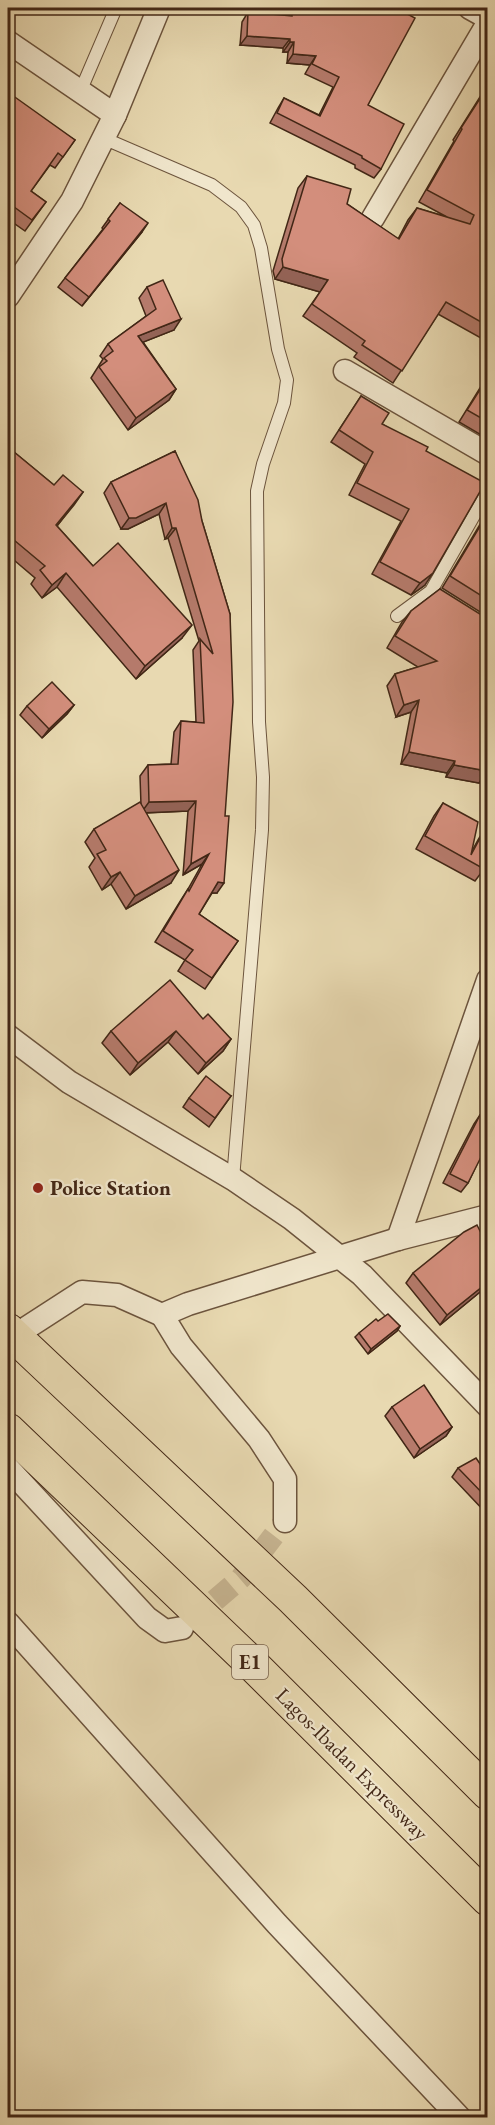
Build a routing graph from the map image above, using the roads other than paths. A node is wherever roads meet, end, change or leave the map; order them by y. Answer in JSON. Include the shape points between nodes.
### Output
{"nodes":[{"id":1,"x":116,"y":8,"type":"edge"},
{"id":2,"x":159,"y":8,"type":"edge"},
{"id":3,"x":470,"y":8,"type":"edge"},
{"id":4,"x":488,"y":21,"type":"edge"},
{"id":5,"x":8,"y":42,"type":"edge"},
{"id":6,"x":80,"y":92,"type":"junction"},
{"id":7,"x":115,"y":115,"type":"junction"},
{"id":8,"x":103,"y":138,"type":"junction"},
{"id":9,"x":373,"y":219,"type":"edge"},
{"id":10,"x":8,"y":296,"type":"edge"},
{"id":11,"x":345,"y":371,"type":"dead end"},
{"id":12,"x":488,"y":454,"type":"edge"},
{"id":13,"x":488,"y":490,"type":"edge"},
{"id":14,"x":397,"y":616,"type":"dead end"},
{"id":15,"x":488,"y":981,"type":"edge"},
{"id":16,"x":8,"y":1036,"type":"edge"},
{"id":17,"x":233,"y":1179,"type":"junction"},
{"id":18,"x":488,"y":1216,"type":"edge"},
{"id":19,"x":398,"y":1239,"type":"junction"},
{"id":20,"x":341,"y":1258,"type":"junction"},
{"id":21,"x":162,"y":1315,"type":"junction"},
{"id":22,"x":11,"y":1333,"type":"edge"},
{"id":23,"x":488,"y":1406,"type":"edge"},
{"id":24,"x":8,"y":1430,"type":"edge"},
{"id":25,"x":8,"y":1468,"type":"edge"},
{"id":26,"x":285,"y":1521,"type":"tunnel mouth"},
{"id":27,"x":8,"y":1623,"type":"edge"},
{"id":28,"x":182,"y":1628,"type":"dead end"},
{"id":29,"x":488,"y":1793,"type":"edge"},
{"id":30,"x":488,"y":1899,"type":"edge"},
{"id":31,"x":460,"y":2118,"type":"edge"}],
"edges":[{"from":1,"to":6,"type":"lane"},
{"from":2,"to":7,"type":"street"},
{"from":3,"to":4,"type":"street"},
{"from":4,"to":9,"type":"street"},
{"from":5,"to":6,"type":"street"},
{"from":6,"to":7,"type":"street"},
{"from":7,"to":8,"type":"street"},
{"from":8,"to":10,"type":"street","via":[[72,201]]},
{"from":8,"to":17,"type":"lane","via":[[212,185],[241,207],[254,225],[261,248],[286,380],[284,404],[257,491],[262,830]]},
{"from":11,"to":12,"type":"street"},
{"from":13,"to":14,"type":"lane","via":[[436,594]]},
{"from":15,"to":19,"type":"street"},
{"from":16,"to":17,"type":"street","via":[[69,1082]]},
{"from":17,"to":20,"type":"street","via":[[292,1218]]},
{"from":18,"to":19,"type":"street"},
{"from":19,"to":20,"type":"street"},
{"from":20,"to":21,"type":"street"},
{"from":20,"to":23,"type":"street"},
{"from":21,"to":22,"type":"street","via":[[117,1295],[82,1292]]},
{"from":21,"to":26,"type":"street","via":[[181,1346],[259,1439],[285,1479]]},
{"from":22,"to":29,"type":"highway","via":[[293,1599]]},
{"from":24,"to":30,"type":"highway","name":"Lagos-Ibadan Expressway","number":"E1","via":[[244,1656]]},
{"from":25,"to":28,"type":"street","via":[[147,1618],[165,1631]]},
{"from":27,"to":31,"type":"street","via":[[277,1924]]}]}
